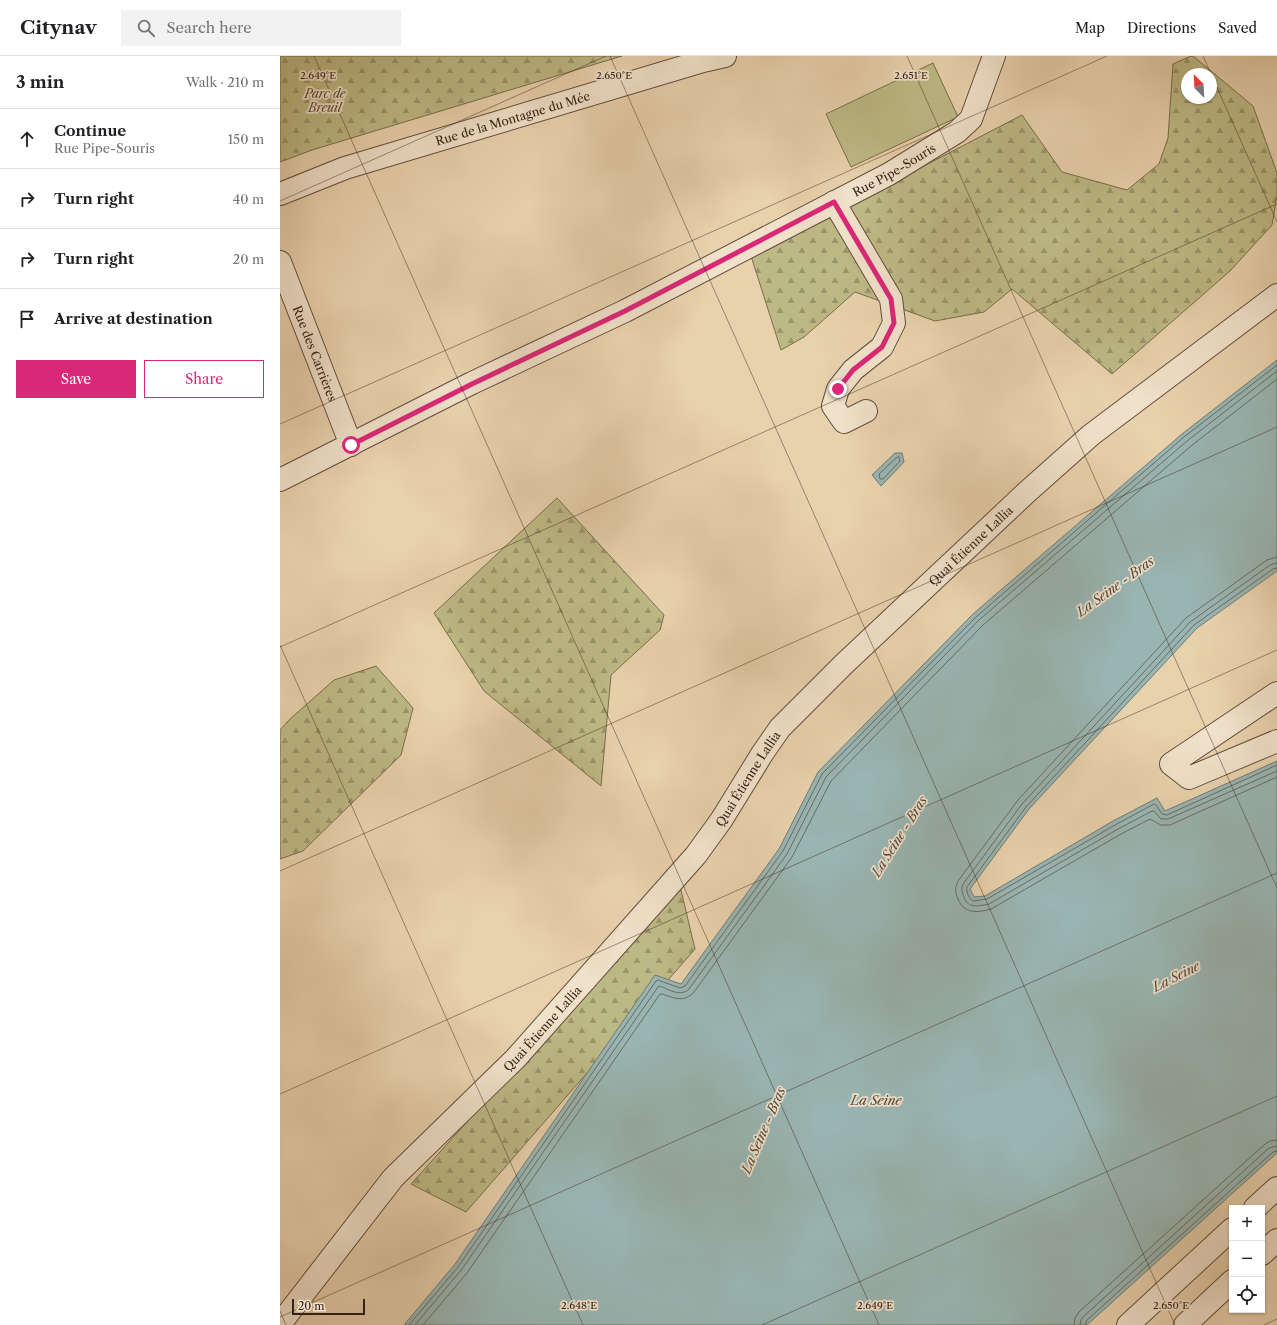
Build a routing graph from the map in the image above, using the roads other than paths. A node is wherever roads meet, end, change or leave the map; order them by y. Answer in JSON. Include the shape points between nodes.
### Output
{"nodes":[{"id":1,"x":725,"y":56,"type":"edge"},
{"id":2,"x":994,"y":56,"type":"edge"},
{"id":3,"x":280,"y":194,"type":"edge"},
{"id":4,"x":834,"y":202,"type":"junction"},
{"id":5,"x":280,"y":262,"type":"edge"},
{"id":6,"x":1277,"y":295,"type":"edge"},
{"id":7,"x":866,"y":411,"type":"dead end"},
{"id":8,"x":351,"y":445,"type":"junction"},
{"id":9,"x":280,"y":480,"type":"edge"},
{"id":10,"x":1277,"y":693,"type":"edge"},
{"id":11,"x":1277,"y":741,"type":"edge"},
{"id":12,"x":1277,"y":1188,"type":"edge"},
{"id":13,"x":1258,"y":1205,"type":"edge"},
{"id":14,"x":1229,"y":1232,"type":"edge"},
{"id":15,"x":1277,"y":1240,"type":"edge"},
{"id":16,"x":1265,"y":1251,"type":"edge"},
{"id":17,"x":1229,"y":1284,"type":"edge"},
{"id":18,"x":280,"y":1324,"type":"edge"},
{"id":19,"x":1128,"y":1325,"type":"edge"},
{"id":20,"x":1185,"y":1325,"type":"edge"}],
"edges":[{"from":1,"to":3,"type":"street","name":"Rue de la Montagne du Mée","via":[[344,168]]},
{"from":2,"to":4,"type":"street","name":"Rue Pipe-Souris","via":[[971,119],[957,132],[889,174]]},
{"from":4,"to":7,"type":"street","via":[[891,299],[894,323],[882,347],[853,370],[838,389],[833,406],[844,422]]},
{"from":4,"to":8,"type":"street","name":"Rue Pipe-Souris","via":[[625,311]]},
{"from":5,"to":8,"type":"street","name":"Rue des Carrières"},
{"from":6,"to":18,"type":"street","name":"Quai Étienne Lallia","via":[[1091,435],[844,664],[780,728],[696,855],[516,1058],[393,1178]]},
{"from":8,"to":9,"type":"street","name":"Rue Pipe-Souris"},
{"from":10,"to":11,"type":"street","via":[[1171,764],[1189,778]]},
{"from":12,"to":13,"type":"street"},
{"from":14,"to":19,"type":"street"},
{"from":15,"to":16,"type":"street"},
{"from":17,"to":20,"type":"street"}]}
